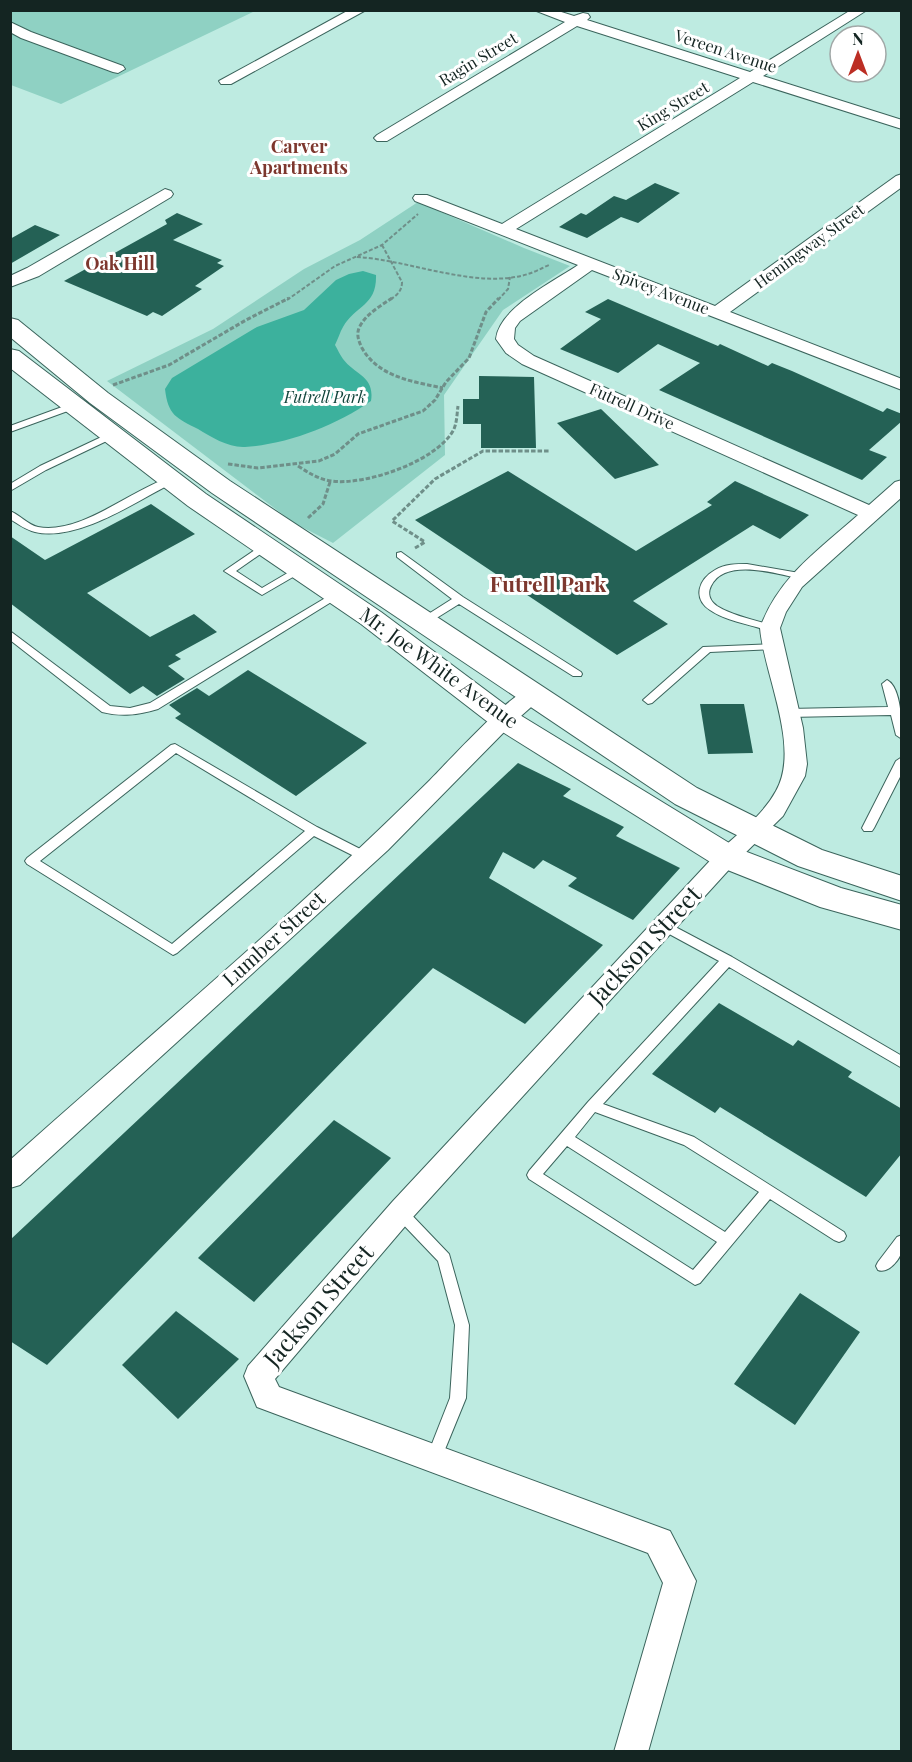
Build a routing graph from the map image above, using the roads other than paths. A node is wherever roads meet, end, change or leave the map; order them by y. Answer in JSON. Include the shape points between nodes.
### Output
{"nodes":[{"id":1,"x":360,"y":10,"type":"edge"},
{"id":2,"x":540,"y":10,"type":"edge"},
{"id":3,"x":593,"y":10,"type":"edge"},
{"id":4,"x":861,"y":10,"type":"edge"},
{"id":5,"x":575,"y":21,"type":"junction"},
{"id":6,"x":10,"y":26,"type":"edge"},
{"id":7,"x":118,"y":69,"type":"dead end"},
{"id":8,"x":753,"y":79,"type":"junction"},
{"id":9,"x":226,"y":81,"type":"dead end"},
{"id":10,"x":902,"y":125,"type":"edge"},
{"id":11,"x":382,"y":138,"type":"dead end"},
{"id":12,"x":902,"y":179,"type":"edge"},
{"id":13,"x":165,"y":194,"type":"dead end"},
{"id":14,"x":428,"y":200,"type":"road end"},
{"id":15,"x":502,"y":231,"type":"junction"},
{"id":16,"x":590,"y":264,"type":"junction"},
{"id":17,"x":10,"y":282,"type":"edge"},
{"id":18,"x":717,"y":313,"type":"junction"},
{"id":19,"x":10,"y":325,"type":"edge"},
{"id":20,"x":10,"y":356,"type":"edge"},
{"id":21,"x":902,"y":385,"type":"edge"},
{"id":22,"x":83,"y":399,"type":"junction"},
{"id":23,"x":10,"y":429,"type":"edge"},
{"id":24,"x":112,"y":435,"type":"junction"},
{"id":25,"x":183,"y":474,"type":"junction"},
{"id":26,"x":902,"y":486,"type":"edge"},
{"id":27,"x":10,"y":488,"type":"edge"},
{"id":28,"x":871,"y":513,"type":"junction"},
{"id":29,"x":10,"y":514,"type":"edge"},
{"id":30,"x":276,"y":538,"type":"junction"},
{"id":31,"x":401,"y":555,"type":"road end"},
{"id":32,"x":300,"y":570,"type":"junction"},
{"id":33,"x":801,"y":576,"type":"junction"},
{"id":34,"x":336,"y":594,"type":"junction"},
{"id":35,"x":459,"y":599,"type":"junction"},
{"id":36,"x":423,"y":622,"type":"junction"},
{"id":37,"x":10,"y":634,"type":"edge"},
{"id":38,"x":772,"y":638,"type":"junction"},
{"id":39,"x":577,"y":674,"type":"dead end"},
{"id":40,"x":887,"y":684,"type":"dead end"},
{"id":41,"x":531,"y":695,"type":"junction"},
{"id":42,"x":648,"y":700,"type":"dead end"},
{"id":43,"x":895,"y":711,"type":"junction"},
{"id":44,"x":788,"y":713,"type":"junction"},
{"id":45,"x":504,"y":719,"type":"junction"},
{"id":46,"x":902,"y":735,"type":"edge"},
{"id":47,"x":902,"y":761,"type":"edge"},
{"id":48,"x":868,"y":828,"type":"dead end"},
{"id":49,"x":313,"y":830,"type":"junction"},
{"id":50,"x":756,"y":831,"type":"junction"},
{"id":51,"x":366,"y":857,"type":"junction"},
{"id":52,"x":727,"y":857,"type":"junction"},
{"id":53,"x":902,"y":889,"type":"edge"},
{"id":54,"x":902,"y":918,"type":"edge"},
{"id":55,"x":664,"y":926,"type":"junction"},
{"id":56,"x":728,"y":960,"type":"junction"},
{"id":57,"x":902,"y":1063,"type":"edge"},
{"id":58,"x":594,"y":1106,"type":"junction"},
{"id":59,"x":567,"y":1139,"type":"junction"},
{"id":60,"x":10,"y":1177,"type":"edge"},
{"id":61,"x":769,"y":1191,"type":"junction"},
{"id":62,"x":400,"y":1212,"type":"junction"},
{"id":63,"x":839,"y":1236,"type":"dead end"},
{"id":64,"x":728,"y":1241,"type":"junction"},
{"id":65,"x":902,"y":1241,"type":"edge"},
{"id":66,"x":883,"y":1266,"type":"dead end"},
{"id":67,"x":434,"y":1459,"type":"junction"},
{"id":68,"x":631,"y":1752,"type":"edge"}],
"edges":[{"from":1,"to":9,"type":"street"},
{"from":2,"to":5,"type":"street","name":"Vereen Avenue"},
{"from":3,"to":5,"type":"street","name":"Ragin Street"},
{"from":4,"to":8,"type":"street","name":"King Street"},
{"from":5,"to":8,"type":"street","name":"Vereen Avenue"},
{"from":5,"to":11,"type":"street","name":"Ragin Street"},
{"from":6,"to":7,"type":"street"},
{"from":8,"to":10,"type":"street","name":"Vereen Avenue"},
{"from":8,"to":15,"type":"street","name":"King Street"},
{"from":12,"to":18,"type":"street","name":"Hemingway Street"},
{"from":13,"to":17,"type":"street"},
{"from":14,"to":15,"type":"street","name":"Spivey Avenue"},
{"from":15,"to":16,"type":"street","name":"Spivey Avenue"},
{"from":16,"to":18,"type":"street","name":"Spivey Avenue"},
{"from":16,"to":28,"type":"street","name":"Futrell Drive","via":[[514,317],[506,328],[505,339],[512,349],[528,360]]},
{"from":18,"to":21,"type":"street","name":"Spivey Avenue"},
{"from":19,"to":22,"type":"main road","name":"Mr. Joe White Avenue"},
{"from":20,"to":22,"type":"main road","name":"Mr. Joe White Avenue"},
{"from":22,"to":23,"type":"lane"},
{"from":22,"to":24,"type":"main road","name":"Mr. Joe White Avenue"},
{"from":22,"to":25,"type":"main road","name":"Mr. Joe White Avenue"},
{"from":24,"to":25,"type":"main road","name":"Mr. Joe White Avenue"},
{"from":24,"to":27,"type":"lane"},
{"from":25,"to":29,"type":"lane","via":[[74,528],[56,532],[36,530]]},
{"from":25,"to":30,"type":"main road","name":"Mr. Joe White Avenue"},
{"from":26,"to":28,"type":"street"},
{"from":28,"to":33,"type":"street"},
{"from":30,"to":32,"type":"main road","name":"Mr. Joe White Avenue"},
{"from":30,"to":32,"type":"lane","via":[[229,571],[262,592]]},
{"from":30,"to":36,"type":"main road","name":"Mr. Joe White Avenue"},
{"from":31,"to":35,"type":"lane"},
{"from":32,"to":34,"type":"main road","name":"Mr. Joe White Avenue"},
{"from":33,"to":38,"type":"street","via":[[776,612]]},
{"from":33,"to":38,"type":"lane","via":[[735,567],[714,574],[706,584],[706,602]]},
{"from":34,"to":37,"type":"lane","via":[[154,706],[138,712],[106,710]]},
{"from":34,"to":45,"type":"main road","name":"Mr. Joe White Avenue"},
{"from":35,"to":36,"type":"lane"},
{"from":35,"to":39,"type":"lane"},
{"from":36,"to":41,"type":"main road","name":"Mr. Joe White Avenue"},
{"from":38,"to":42,"type":"lane","via":[[707,649]]},
{"from":38,"to":44,"type":"street","name":"Jackson Street"},
{"from":40,"to":43,"type":"lane"},
{"from":41,"to":45,"type":"street","name":"Lumber Street"},
{"from":41,"to":50,"type":"main road","name":"Mr. Joe White Avenue","via":[[686,796]]},
{"from":43,"to":44,"type":"lane"},
{"from":43,"to":46,"type":"lane"},
{"from":44,"to":50,"type":"street","name":"Jackson Street","via":[[795,775],[783,800]]},
{"from":45,"to":51,"type":"street","name":"Lumber Street"},
{"from":45,"to":52,"type":"main road","name":"Mr. Joe White Avenue"},
{"from":47,"to":48,"type":"lane"},
{"from":49,"to":49,"type":"lane","via":[[175,748],[31,861],[173,950]]},
{"from":49,"to":51,"type":"lane"},
{"from":50,"to":52,"type":"street","name":"Jackson Street"},
{"from":50,"to":53,"type":"main road","name":"Mr. Joe White Avenue","via":[[810,858]]},
{"from":51,"to":60,"type":"street","name":"Lumber Street"},
{"from":52,"to":54,"type":"main road","name":"Mr. Joe White Avenue","via":[[832,898]]},
{"from":52,"to":55,"type":"street","name":"Jackson Street"},
{"from":55,"to":56,"type":"lane"},
{"from":55,"to":62,"type":"street","name":"Jackson Street"},
{"from":56,"to":57,"type":"lane"},
{"from":56,"to":58,"type":"lane"},
{"from":58,"to":59,"type":"lane"},
{"from":58,"to":61,"type":"lane","via":[[689,1141]]},
{"from":59,"to":64,"type":"lane"},
{"from":59,"to":64,"type":"lane","via":[[534,1175],[695,1278]]},
{"from":61,"to":63,"type":"lane"},
{"from":61,"to":64,"type":"lane"},
{"from":62,"to":67,"type":"lane","via":[[444,1258],[462,1325],[458,1398]]},
{"from":62,"to":67,"type":"street","name":"Jackson Street","via":[[259,1376],[268,1397]]},
{"from":65,"to":66,"type":"lane"},
{"from":67,"to":68,"type":"street","name":"Jackson Street","via":[[659,1542],[680,1581]]}]}
